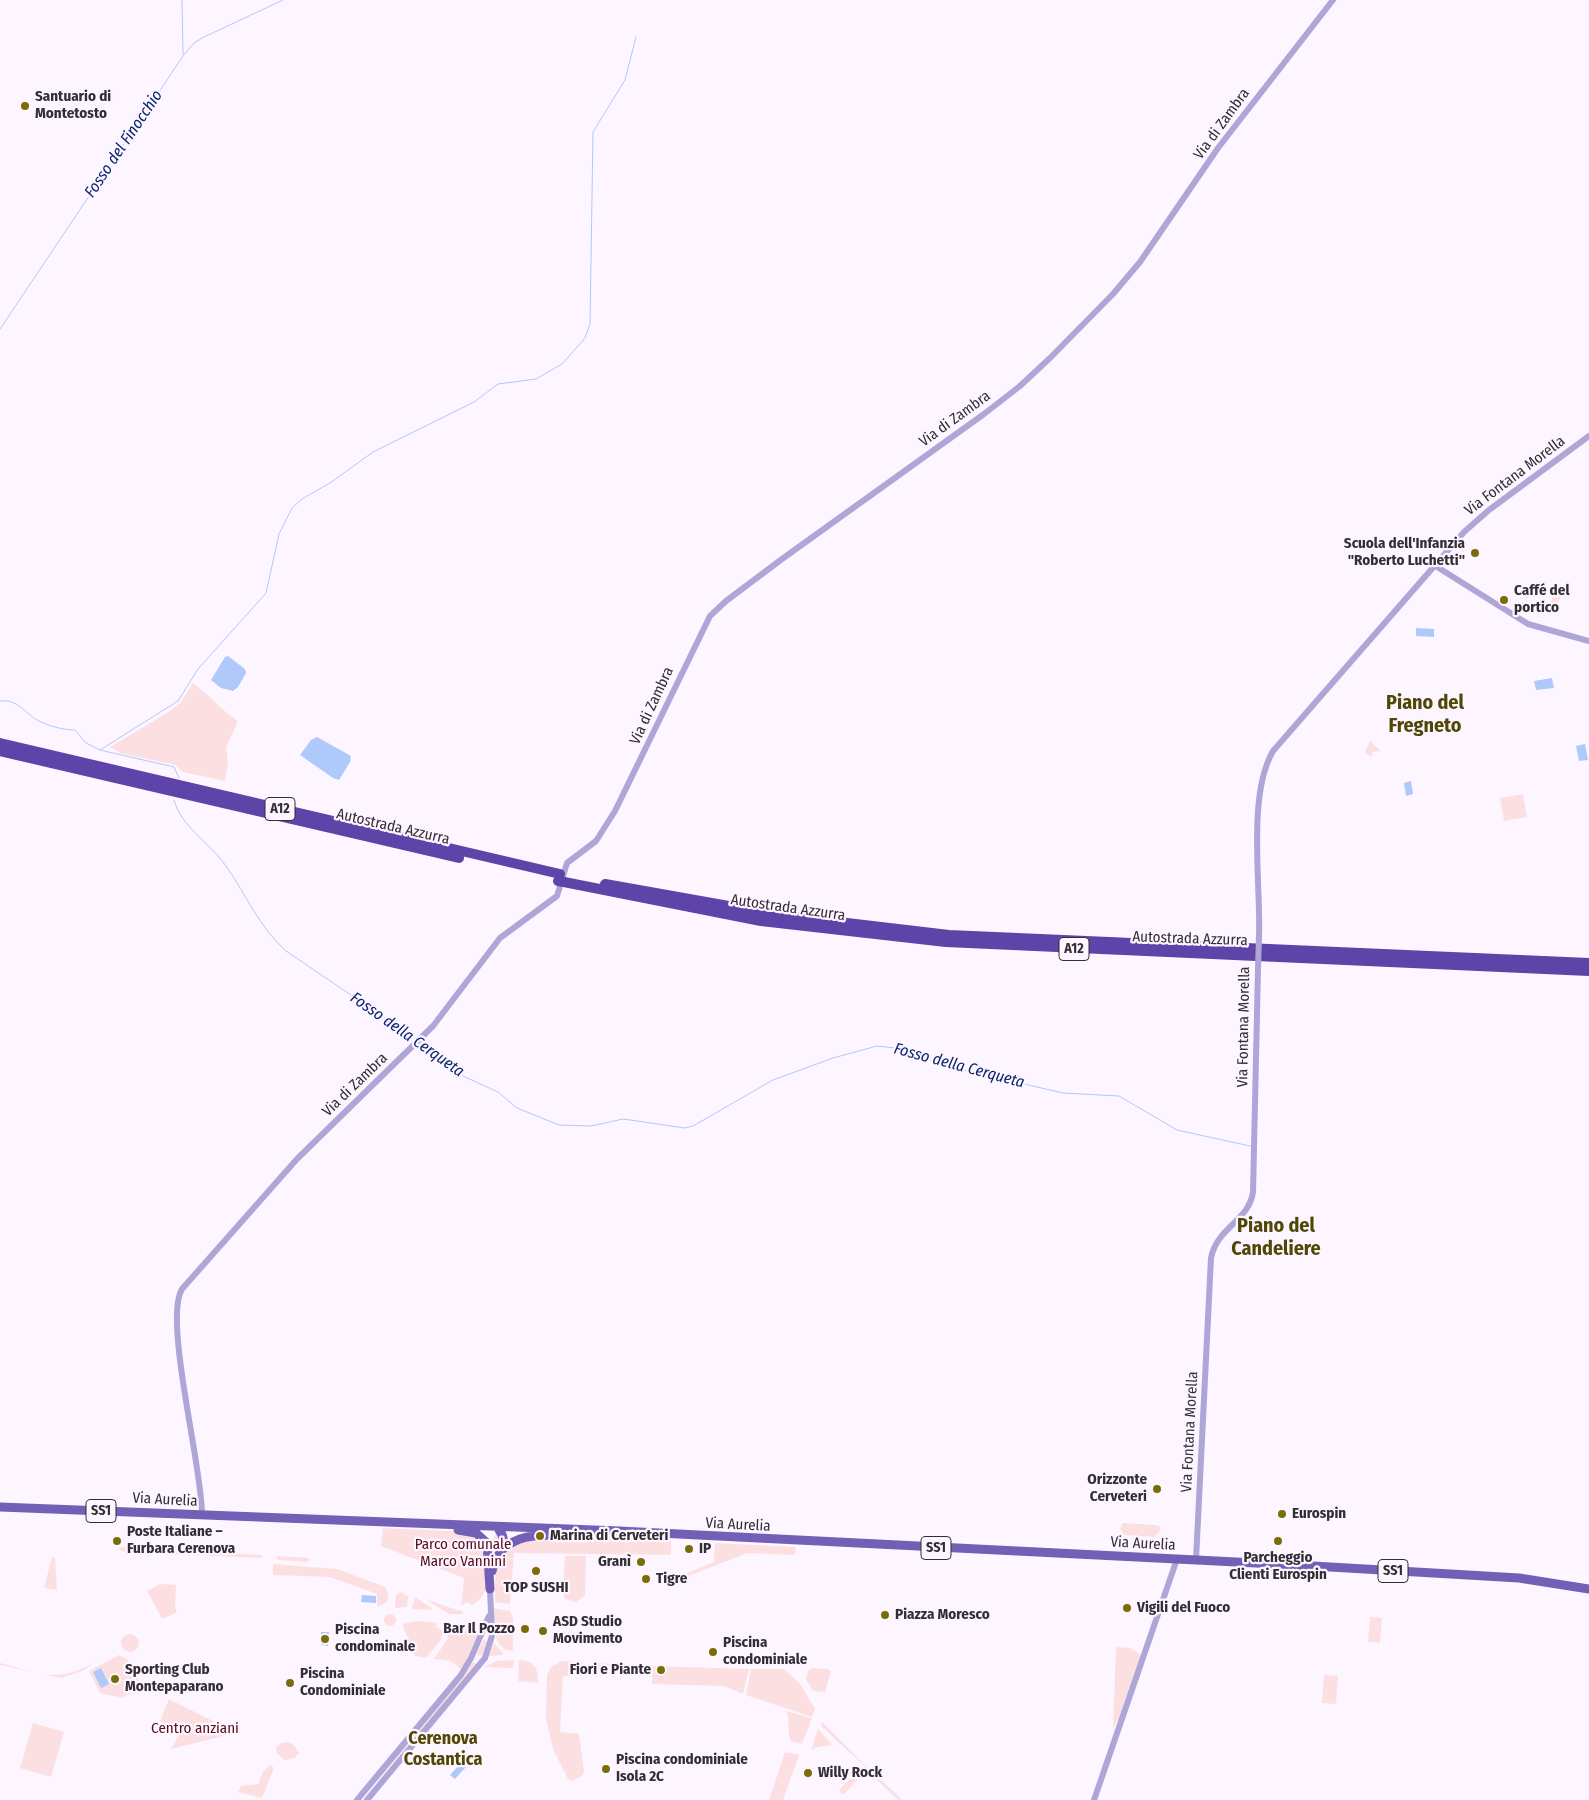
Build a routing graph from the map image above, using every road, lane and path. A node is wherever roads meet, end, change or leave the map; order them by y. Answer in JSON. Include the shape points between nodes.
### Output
{"nodes":[{"id":1,"x":1333,"y":0,"type":"edge"},
{"id":2,"x":1589,"y":436,"type":"edge"},
{"id":3,"x":1434,"y":566,"type":"junction"},
{"id":4,"x":1589,"y":641,"type":"edge"},
{"id":5,"x":0,"y":743,"type":"edge"},
{"id":6,"x":0,"y":751,"type":"edge"},
{"id":7,"x":562,"y":878,"type":"junction"},
{"id":8,"x":1589,"y":963,"type":"edge"},
{"id":9,"x":1589,"y":971,"type":"edge"},
{"id":10,"x":0,"y":1506,"type":"edge"},
{"id":11,"x":202,"y":1515,"type":"junction"},
{"id":12,"x":328,"y":1520,"type":"junction"},
{"id":13,"x":418,"y":1522,"type":"junction"},
{"id":14,"x":440,"y":1528,"type":"junction"},
{"id":15,"x":499,"y":1530,"type":"junction"},
{"id":16,"x":597,"y":1530,"type":"junction"},
{"id":17,"x":572,"y":1534,"type":"junction"},
{"id":18,"x":695,"y":1537,"type":"junction"},
{"id":19,"x":502,"y":1550,"type":"junction"},
{"id":20,"x":489,"y":1551,"type":"junction"},
{"id":21,"x":1177,"y":1559,"type":"junction"},
{"id":22,"x":1196,"y":1560,"type":"junction"},
{"id":23,"x":490,"y":1589,"type":"junction"},
{"id":24,"x":1589,"y":1589,"type":"edge"},
{"id":25,"x":490,"y":1610,"type":"junction"},
{"id":26,"x":357,"y":1800,"type":"edge"},
{"id":27,"x":367,"y":1800,"type":"edge"},
{"id":28,"x":1094,"y":1800,"type":"edge"}],
"edges":[{"from":1,"to":11,"type":"street","name":"Via di Zambra","via":[[1218,148],[1140,262],[1050,358],[978,419],[782,559],[710,616],[602,833],[567,863],[556,896],[500,938],[438,1019],[294,1162],[180,1293],[180,1352]]},
{"from":2,"to":3,"type":"street","name":"Via Fontana Morella","via":[[1482,515]]},
{"from":3,"to":4,"type":"street","via":[[1528,624]]},
{"from":3,"to":22,"type":"street","name":"Via Fontana Morella","bridge":true,"via":[[1277,745],[1267,762],[1263,778],[1256,840],[1260,894],[1253,1190],[1250,1206],[1219,1237],[1211,1256]]},
{"from":5,"to":7,"type":"highway","name":"Autostrada Azzurra","number":"A12"},
{"from":6,"to":7,"type":"highway","name":"Autostrada Azzurra","number":"A12"},
{"from":7,"to":8,"type":"highway","name":"Autostrada Azzurra","number":"A12","via":[[771,914],[940,934]]},
{"from":7,"to":9,"type":"highway","name":"Autostrada Azzurra","number":"A12","via":[[761,921],[946,942]]},
{"from":10,"to":11,"type":"main road","name":"Via Aurelia","number":"SS1"},
{"from":11,"to":12,"type":"main road","name":"Via Aurelia","number":"SS1"},
{"from":12,"to":13,"type":"main road","name":"Via Aurelia","number":"SS1"},
{"from":12,"to":14,"type":"main road","name":"Via Aurelia"},
{"from":13,"to":15,"type":"main road"},
{"from":13,"to":16,"type":"main road","name":"Via Aurelia","number":"SS1"},
{"from":14,"to":15,"type":"main road","name":"Via Aurelia"},
{"from":14,"to":20,"type":"main road","via":[[476,1533],[486,1540]]},
{"from":15,"to":16,"type":"main road"},
{"from":15,"to":17,"type":"main road","name":"Via Aurelia"},
{"from":15,"to":19,"type":"main road","via":[[504,1539]]},
{"from":15,"to":20,"type":"main road","via":[[491,1538]]},
{"from":16,"to":18,"type":"main road","name":"Via Aurelia","number":"SS1"},
{"from":17,"to":18,"type":"main road","name":"Via Aurelia"},
{"from":17,"to":19,"type":"main road","via":[[526,1536]]},
{"from":18,"to":21,"type":"main road","name":"Via Aurelia","number":"SS1"},
{"from":19,"to":23,"type":"main road","via":[[495,1561]]},
{"from":20,"to":23,"type":"main road"},
{"from":21,"to":22,"type":"main road","name":"Via Aurelia","number":"SS1"},
{"from":21,"to":28,"type":"street"},
{"from":22,"to":24,"type":"main road","name":"Via Aurelia","number":"SS1","via":[[1512,1578]]},
{"from":23,"to":25,"type":"street"},
{"from":25,"to":26,"type":"street","via":[[486,1626],[463,1672]]},
{"from":25,"to":27,"type":"street","via":[[492,1636],[485,1658]]}]}
